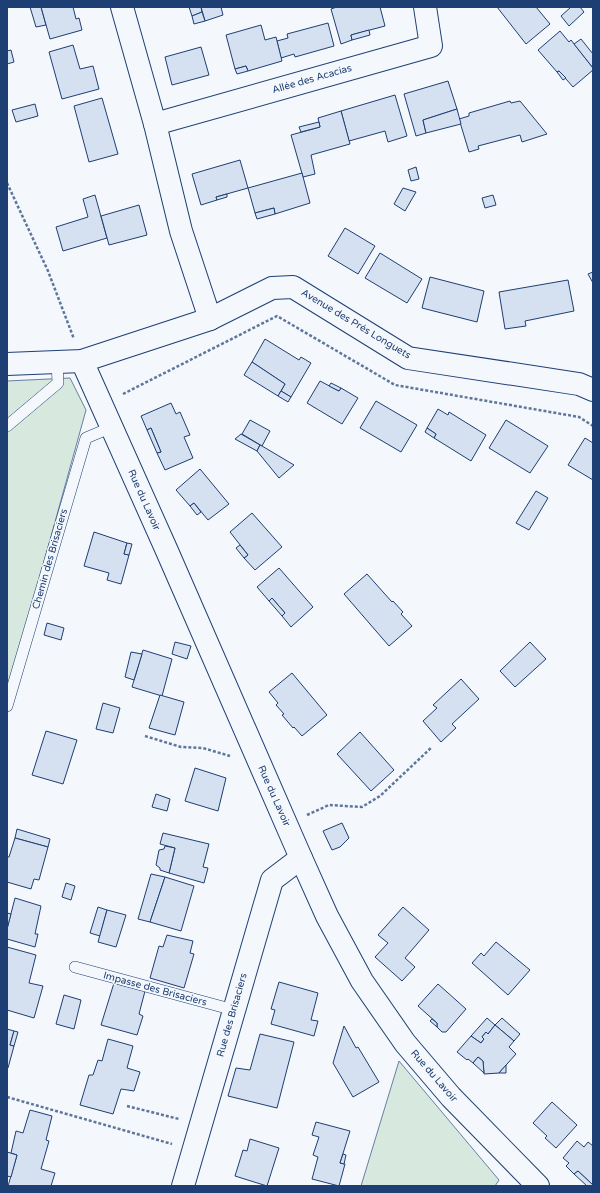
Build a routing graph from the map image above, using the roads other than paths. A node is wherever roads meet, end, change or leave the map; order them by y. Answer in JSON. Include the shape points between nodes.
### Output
{"nodes":[{"id":1,"x":122,"y":7,"type":"edge"},
{"id":2,"x":425,"y":7,"type":"edge"},
{"id":3,"x":155,"y":124,"type":"junction"},
{"id":4,"x":210,"y":319,"type":"junction"},
{"id":5,"x":82,"y":361,"type":"junction"},
{"id":6,"x":57,"y":362,"type":"junction"},
{"id":7,"x":7,"y":364,"type":"edge"},
{"id":8,"x":593,"y":390,"type":"edge"},
{"id":9,"x":7,"y":426,"type":"edge"},
{"id":10,"x":112,"y":427,"type":"junction"},
{"id":11,"x":7,"y":706,"type":"edge"},
{"id":12,"x":301,"y":858,"type":"junction"},
{"id":13,"x":75,"y":967,"type":"dead end"},
{"id":14,"x":234,"y":1010,"type":"junction"},
{"id":15,"x":183,"y":1186,"type":"edge"},
{"id":16,"x":538,"y":1186,"type":"edge"}],
"edges":[{"from":1,"to":3,"type":"street"},
{"from":2,"to":3,"type":"street","name":"Allée des Acacias","via":[[431,46]]},
{"from":3,"to":4,"type":"street","via":[[181,231]]},
{"from":4,"to":5,"type":"street","name":"Avenue des Prés Longuets"},
{"from":4,"to":8,"type":"street","name":"Avenue des Prés Longuets","via":[[272,288],[293,287],[408,358],[579,384]]},
{"from":5,"to":6,"type":"street","name":"Avenue des Prés Longuets"},
{"from":5,"to":10,"type":"street","name":"Rue du Lavoir"},
{"from":6,"to":7,"type":"street","name":"Avenue des Prés Longuets"},
{"from":6,"to":9,"type":"lane","via":[[58,383]]},
{"from":10,"to":11,"type":"lane","name":"Chemin des Brisaciers","via":[[86,438]]},
{"from":10,"to":12,"type":"street","name":"Rue du Lavoir"},
{"from":12,"to":14,"type":"street","name":"Rue des Brisaciers","via":[[272,880]]},
{"from":12,"to":16,"type":"street","name":"Rue du Lavoir","via":[[327,916],[362,981],[405,1043],[451,1097]]},
{"from":13,"to":14,"type":"lane","name":"Impasse des Brisaciers"},
{"from":14,"to":15,"type":"street","name":"Rue des Brisaciers"}]}
